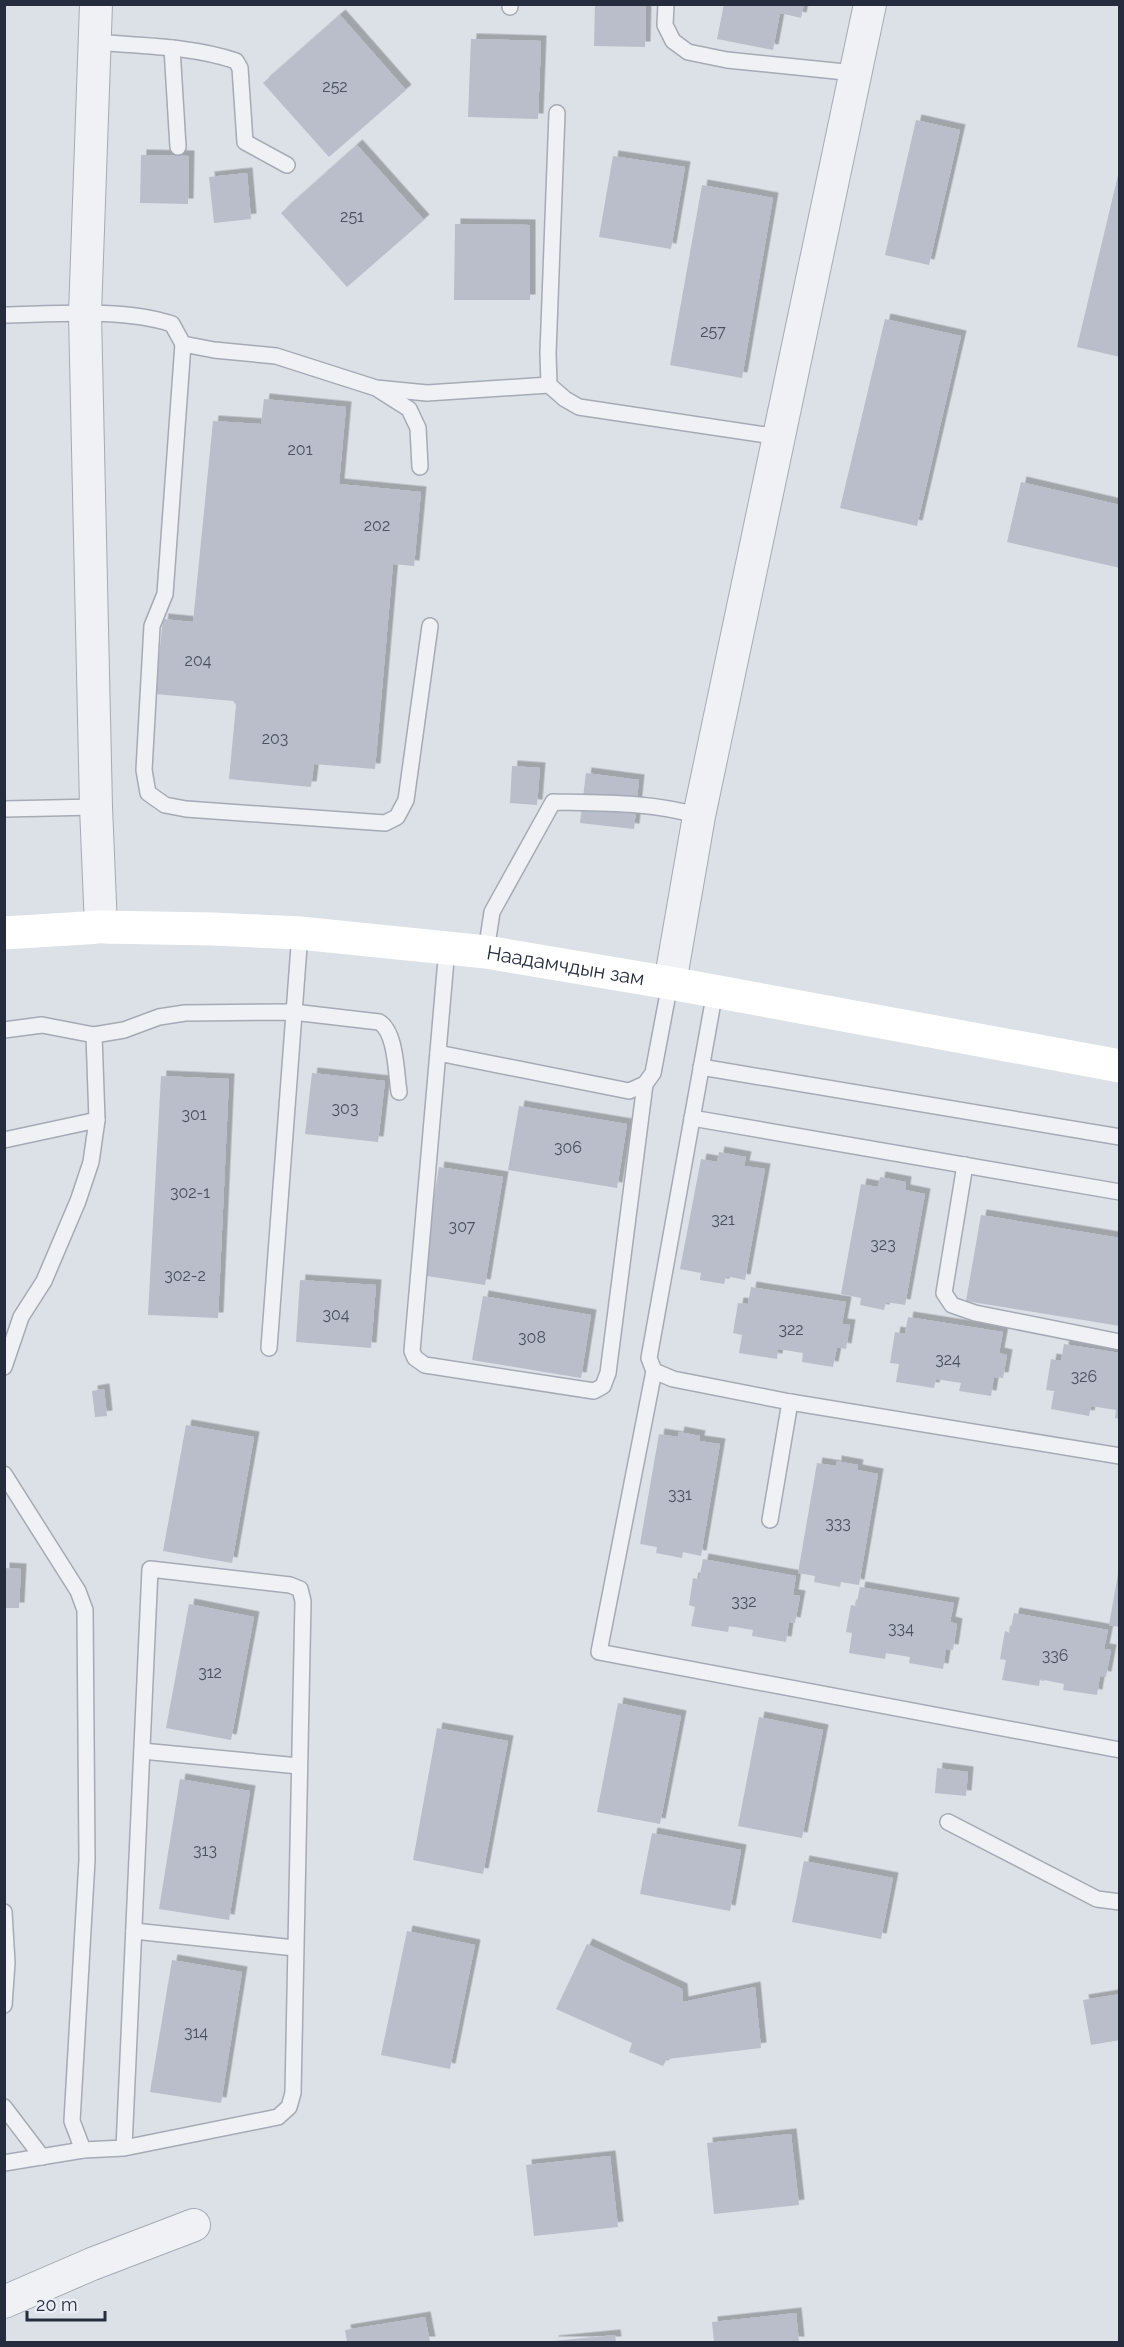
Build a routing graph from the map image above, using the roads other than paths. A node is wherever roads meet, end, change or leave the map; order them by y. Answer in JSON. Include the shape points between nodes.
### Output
{"nodes":[{"id":1,"x":96,"y":4,"type":"edge"},
{"id":2,"x":666,"y":4,"type":"edge"},
{"id":3,"x":870,"y":4,"type":"edge"},
{"id":4,"x":94,"y":42,"type":"junction"},
{"id":5,"x":172,"y":48,"type":"junction"},
{"id":6,"x":855,"y":73,"type":"junction"},
{"id":7,"x":557,"y":113,"type":"dead end"},
{"id":8,"x":178,"y":147,"type":"dead end"},
{"id":9,"x":287,"y":165,"type":"dead end"},
{"id":10,"x":85,"y":314,"type":"junction"},
{"id":11,"x":4,"y":315,"type":"edge"},
{"id":12,"x":183,"y":344,"type":"junction"},
{"id":13,"x":549,"y":385,"type":"junction"},
{"id":14,"x":376,"y":388,"type":"junction"},
{"id":15,"x":779,"y":437,"type":"junction"},
{"id":16,"x":420,"y":467,"type":"dead end"},
{"id":17,"x":430,"y":626,"type":"dead end"},
{"id":18,"x":96,"y":807,"type":"junction"},
{"id":19,"x":4,"y":809,"type":"edge"},
{"id":20,"x":699,"y":816,"type":"junction"},
{"id":21,"x":101,"y":927,"type":"junction"},
{"id":22,"x":4,"y":933,"type":"edge"},
{"id":23,"x":300,"y":933,"type":"junction"},
{"id":24,"x":447,"y":948,"type":"junction"},
{"id":25,"x":486,"y":952,"type":"junction"},
{"id":26,"x":670,"y":983,"type":"junction"},
{"id":27,"x":715,"y":991,"type":"junction"},
{"id":28,"x":293,"y":1012,"type":"junction"},
{"id":29,"x":4,"y":1030,"type":"edge"},
{"id":30,"x":94,"y":1035,"type":"junction"},
{"id":31,"x":438,"y":1053,"type":"junction"},
{"id":32,"x":1119,"y":1066,"type":"edge"},
{"id":33,"x":701,"y":1067,"type":"junction"},
{"id":34,"x":645,"y":1084,"type":"junction"},
{"id":35,"x":399,"y":1092,"type":"dead end"},
{"id":36,"x":692,"y":1118,"type":"junction"},
{"id":37,"x":97,"y":1119,"type":"junction"},
{"id":38,"x":1119,"y":1137,"type":"edge"},
{"id":39,"x":4,"y":1140,"type":"edge"},
{"id":40,"x":965,"y":1165,"type":"junction"},
{"id":41,"x":1119,"y":1192,"type":"edge"},
{"id":42,"x":1119,"y":1342,"type":"edge"},
{"id":43,"x":269,"y":1348,"type":"dead end"},
{"id":44,"x":4,"y":1367,"type":"edge"},
{"id":45,"x":654,"y":1371,"type":"junction"},
{"id":46,"x":789,"y":1402,"type":"junction"},
{"id":47,"x":1119,"y":1456,"type":"edge"},
{"id":48,"x":4,"y":1474,"type":"edge"},
{"id":49,"x":770,"y":1520,"type":"dead end"},
{"id":50,"x":1119,"y":1750,"type":"edge"},
{"id":51,"x":142,"y":1751,"type":"junction"},
{"id":52,"x":299,"y":1766,"type":"junction"},
{"id":53,"x":948,"y":1822,"type":"dead end"},
{"id":54,"x":1119,"y":1902,"type":"edge"},
{"id":55,"x":4,"y":1912,"type":"edge"},
{"id":56,"x":134,"y":1931,"type":"junction"},
{"id":57,"x":295,"y":1948,"type":"junction"},
{"id":58,"x":4,"y":2005,"type":"edge"},
{"id":59,"x":4,"y":2107,"type":"edge"},
{"id":60,"x":124,"y":2148,"type":"junction"},
{"id":61,"x":83,"y":2150,"type":"junction"},
{"id":62,"x":42,"y":2157,"type":"junction"},
{"id":63,"x":4,"y":2163,"type":"edge"},
{"id":64,"x":194,"y":2225,"type":"dead end"},
{"id":65,"x":4,"y":2302,"type":"edge"}],
"edges":[{"from":1,"to":4,"type":"street"},
{"from":2,"to":6,"type":"lane","via":[[665,25],[673,41],[688,52],[727,60]]},
{"from":3,"to":6,"type":"street"},
{"from":4,"to":5,"type":"lane"},
{"from":4,"to":10,"type":"street"},
{"from":5,"to":8,"type":"lane"},
{"from":5,"to":9,"type":"lane","via":[[236,61],[240,68],[245,142]]},
{"from":6,"to":15,"type":"street"},
{"from":7,"to":13,"type":"lane"},
{"from":10,"to":11,"type":"lane"},
{"from":10,"to":12,"type":"lane","via":[[156,319],[172,324]]},
{"from":10,"to":18,"type":"street"},
{"from":12,"to":14,"type":"lane","via":[[276,356]]},
{"from":12,"to":17,"type":"lane","via":[[165,594],[152,627],[144,770],[148,793],[165,805],[186,809],[385,823],[397,817],[406,800]]},
{"from":13,"to":14,"type":"lane","via":[[427,393]]},
{"from":13,"to":15,"type":"lane","via":[[579,407]]},
{"from":14,"to":16,"type":"lane","via":[[409,409],[418,428]]},
{"from":15,"to":20,"type":"street"},
{"from":18,"to":19,"type":"lane"},
{"from":18,"to":21,"type":"street"},
{"from":20,"to":25,"type":"lane","via":[[677,809],[553,802],[492,912]]},
{"from":20,"to":26,"type":"street"},
{"from":21,"to":22,"type":"main road","name":"Наадамчдын зам"},
{"from":21,"to":23,"type":"main road","name":"Наадамчдын зам"},
{"from":23,"to":24,"type":"main road","name":"Наадамчдын зам"},
{"from":23,"to":28,"type":"lane"},
{"from":24,"to":25,"type":"main road","name":"Наадамчдын зам"},
{"from":24,"to":31,"type":"lane"},
{"from":25,"to":26,"type":"main road","name":"Наадамчдын зам"},
{"from":26,"to":27,"type":"main road","name":"Наадамчдын зам"},
{"from":26,"to":34,"type":"lane","via":[[653,1073]]},
{"from":27,"to":32,"type":"main road","name":"Наадамчдын зам"},
{"from":27,"to":33,"type":"lane"},
{"from":28,"to":30,"type":"lane","via":[[185,1013]]},
{"from":28,"to":35,"type":"lane","via":[[385,1025],[391,1036]]},
{"from":28,"to":43,"type":"lane"},
{"from":29,"to":30,"type":"lane","via":[[42,1025]]},
{"from":30,"to":37,"type":"lane"},
{"from":31,"to":34,"type":"lane","via":[[629,1091]]},
{"from":31,"to":34,"type":"lane","via":[[412,1351],[415,1358],[425,1365],[594,1391],[603,1386],[608,1373]]},
{"from":33,"to":36,"type":"lane"},
{"from":33,"to":38,"type":"lane"},
{"from":36,"to":40,"type":"lane"},
{"from":36,"to":45,"type":"lane","via":[[649,1358]]},
{"from":37,"to":39,"type":"lane"},
{"from":37,"to":44,"type":"lane","via":[[91,1162],[78,1202],[44,1281],[21,1317]]},
{"from":40,"to":41,"type":"lane"},
{"from":40,"to":42,"type":"lane","via":[[944,1293],[952,1305]]},
{"from":45,"to":46,"type":"lane","via":[[673,1379]]},
{"from":45,"to":50,"type":"lane","via":[[599,1652]]},
{"from":46,"to":47,"type":"lane"},
{"from":46,"to":49,"type":"lane"},
{"from":48,"to":61,"type":"lane","via":[[78,1591],[85,1610],[87,1860],[72,2121]]},
{"from":51,"to":52,"type":"lane"},
{"from":51,"to":52,"type":"lane","via":[[150,1569],[300,1589],[303,1601]]},
{"from":51,"to":56,"type":"lane"},
{"from":52,"to":57,"type":"lane"},
{"from":53,"to":54,"type":"lane","via":[[1097,1899]]},
{"from":55,"to":58,"type":"lane"},
{"from":56,"to":57,"type":"lane"},
{"from":56,"to":60,"type":"lane"},
{"from":57,"to":60,"type":"lane","via":[[293,2093],[289,2107],[278,2117]]},
{"from":59,"to":62,"type":"lane"},
{"from":60,"to":61,"type":"lane"},
{"from":61,"to":62,"type":"lane"},
{"from":62,"to":63,"type":"lane"},
{"from":64,"to":65,"type":"street"}]}
